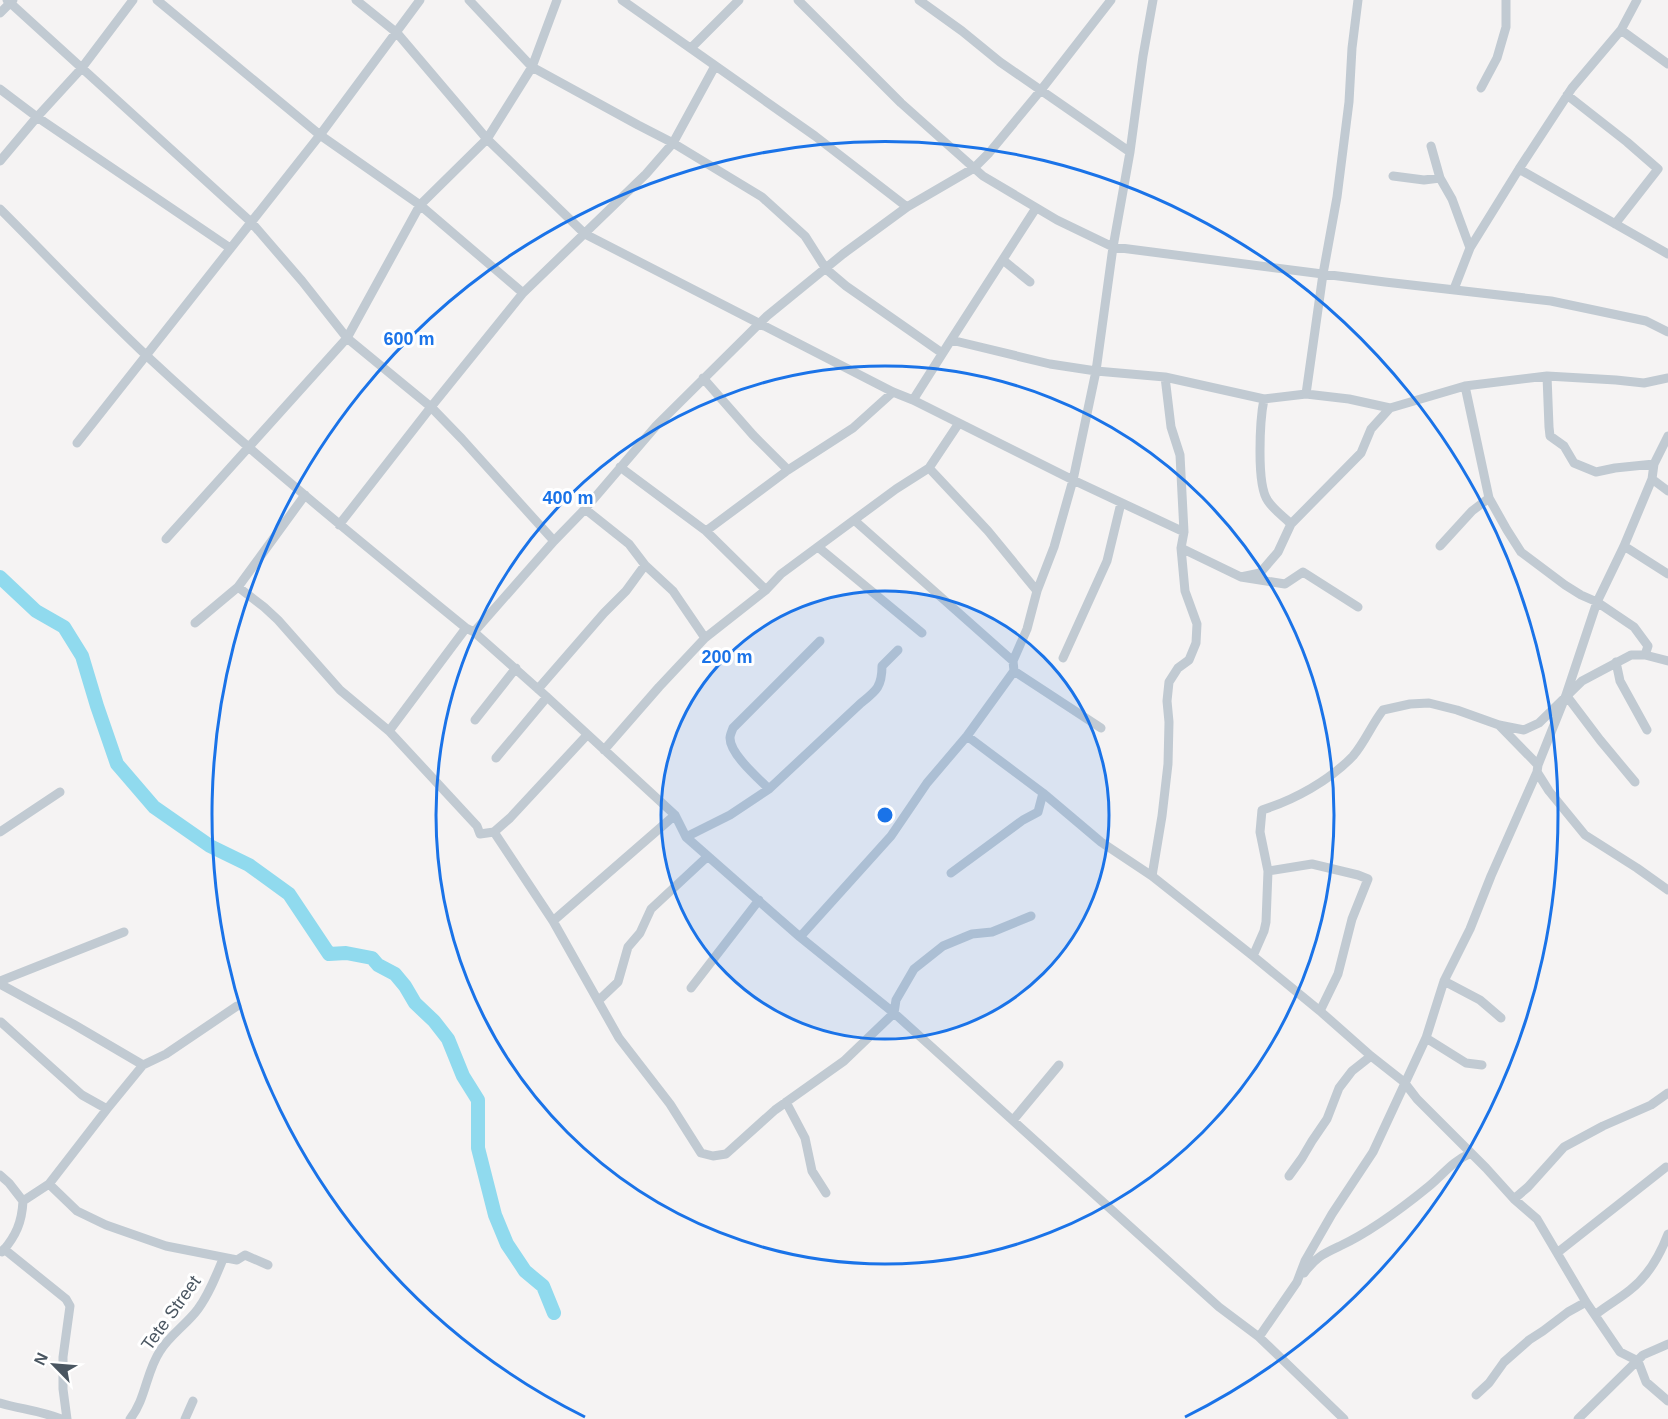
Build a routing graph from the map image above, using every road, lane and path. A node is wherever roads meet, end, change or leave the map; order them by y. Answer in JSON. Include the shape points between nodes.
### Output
{"nodes":[{"id":1,"x":134,"y":0,"type":"edge"},
{"id":2,"x":157,"y":0,"type":"edge"},
{"id":3,"x":356,"y":0,"type":"edge"},
{"id":4,"x":420,"y":0,"type":"edge"},
{"id":5,"x":469,"y":0,"type":"edge"},
{"id":6,"x":557,"y":0,"type":"edge"},
{"id":7,"x":622,"y":0,"type":"edge"},
{"id":8,"x":739,"y":0,"type":"edge"},
{"id":9,"x":798,"y":0,"type":"edge"},
{"id":10,"x":919,"y":0,"type":"edge"},
{"id":11,"x":1111,"y":0,"type":"edge"},
{"id":12,"x":1153,"y":0,"type":"edge"},
{"id":13,"x":1358,"y":0,"type":"edge"},
{"id":14,"x":1506,"y":0,"type":"edge"},
{"id":15,"x":1637,"y":0,"type":"edge"},
{"id":16,"x":10,"y":1,"type":"edge"},
{"id":17,"x":0,"y":13,"type":"edge"},
{"id":18,"x":1621,"y":30,"type":"junction"},
{"id":19,"x":397,"y":33,"type":"junction"},
{"id":20,"x":690,"y":48,"type":"junction"},
{"id":21,"x":1668,"y":64,"type":"edge"},
{"id":22,"x":715,"y":66,"type":"junction"},
{"id":23,"x":532,"y":67,"type":"junction"},
{"id":24,"x":81,"y":69,"type":"junction"},
{"id":25,"x":1481,"y":88,"type":"dead end"},
{"id":26,"x":0,"y":89,"type":"edge"},
{"id":27,"x":1041,"y":90,"type":"junction"},
{"id":28,"x":1567,"y":95,"type":"junction"},
{"id":29,"x":37,"y":117,"type":"junction"},
{"id":30,"x":320,"y":135,"type":"junction"},
{"id":31,"x":487,"y":139,"type":"junction"},
{"id":32,"x":673,"y":143,"type":"junction"},
{"id":33,"x":1431,"y":146,"type":"dead end"},
{"id":34,"x":1130,"y":152,"type":"junction"},
{"id":35,"x":0,"y":161,"type":"edge"},
{"id":36,"x":974,"y":168,"type":"junction"},
{"id":37,"x":1520,"y":169,"type":"junction"},
{"id":38,"x":1393,"y":176,"type":"dead end"},
{"id":39,"x":1440,"y":178,"type":"junction"},
{"id":40,"x":420,"y":205,"type":"junction"},
{"id":41,"x":907,"y":207,"type":"junction"},
{"id":42,"x":1036,"y":208,"type":"junction"},
{"id":43,"x":0,"y":209,"type":"edge"},
{"id":44,"x":251,"y":222,"type":"junction"},
{"id":45,"x":1615,"y":224,"type":"junction"},
{"id":46,"x":585,"y":234,"type":"junction"},
{"id":47,"x":1113,"y":247,"type":"junction"},
{"id":48,"x":230,"y":248,"type":"junction"},
{"id":49,"x":1470,"y":248,"type":"junction"},
{"id":50,"x":1668,"y":254,"type":"edge"},
{"id":51,"x":1003,"y":260,"type":"junction"},
{"id":52,"x":826,"y":269,"type":"junction"},
{"id":53,"x":1323,"y":274,"type":"junction"},
{"id":54,"x":1030,"y":282,"type":"dead end"},
{"id":55,"x":1454,"y":290,"type":"junction"},
{"id":56,"x":523,"y":293,"type":"junction"},
{"id":57,"x":758,"y":324,"type":"junction"},
{"id":58,"x":1668,"y":332,"type":"edge"},
{"id":59,"x":347,"y":338,"type":"junction"},
{"id":60,"x":951,"y":340,"type":"junction"},
{"id":61,"x":942,"y":353,"type":"junction"},
{"id":62,"x":147,"y":356,"type":"junction"},
{"id":63,"x":1095,"y":371,"type":"junction"},
{"id":64,"x":1547,"y":376,"type":"junction"},
{"id":65,"x":1165,"y":377,"type":"junction"},
{"id":66,"x":703,"y":378,"type":"junction"},
{"id":67,"x":1668,"y":378,"type":"edge"},
{"id":68,"x":1465,"y":386,"type":"junction"},
{"id":69,"x":893,"y":392,"type":"junction"},
{"id":70,"x":1306,"y":394,"type":"junction"},
{"id":71,"x":1264,"y":399,"type":"junction"},
{"id":72,"x":913,"y":400,"type":"junction"},
{"id":73,"x":430,"y":407,"type":"junction"},
{"id":74,"x":1390,"y":408,"type":"junction"},
{"id":75,"x":959,"y":423,"type":"junction"},
{"id":76,"x":1668,"y":436,"type":"edge"},
{"id":77,"x":77,"y":443,"type":"dead end"},
{"id":78,"x":248,"y":447,"type":"junction"},
{"id":79,"x":1654,"y":464,"type":"junction"},
{"id":80,"x":620,"y":467,"type":"junction"},
{"id":81,"x":929,"y":468,"type":"junction"},
{"id":82,"x":788,"y":470,"type":"junction"},
{"id":83,"x":1652,"y":479,"type":"junction"},
{"id":84,"x":1073,"y":480,"type":"junction"},
{"id":85,"x":1668,"y":491,"type":"edge"},
{"id":86,"x":305,"y":495,"type":"junction"},
{"id":87,"x":1489,"y":498,"type":"junction"},
{"id":88,"x":1121,"y":503,"type":"junction"},
{"id":89,"x":585,"y":509,"type":"junction"},
{"id":90,"x":854,"y":520,"type":"junction"},
{"id":91,"x":1291,"y":524,"type":"junction"},
{"id":92,"x":339,"y":525,"type":"junction"},
{"id":93,"x":706,"y":531,"type":"junction"},
{"id":94,"x":1184,"y":532,"type":"junction"},
{"id":95,"x":166,"y":539,"type":"dead end"},
{"id":96,"x":554,"y":541,"type":"junction"},
{"id":97,"x":1440,"y":546,"type":"dead end"},
{"id":98,"x":1624,"y":546,"type":"junction"},
{"id":99,"x":818,"y":547,"type":"junction"},
{"id":100,"x":1181,"y":548,"type":"junction"},
{"id":101,"x":645,"y":565,"type":"junction"},
{"id":102,"x":1668,"y":574,"type":"edge"},
{"id":103,"x":1241,"y":577,"type":"junction"},
{"id":104,"x":238,"y":587,"type":"junction"},
{"id":105,"x":766,"y":590,"type":"junction"},
{"id":106,"x":1037,"y":591,"type":"junction"},
{"id":107,"x":1597,"y":602,"type":"junction"},
{"id":108,"x":1358,"y":607,"type":"dead end"},
{"id":109,"x":195,"y":623,"type":"dead end"},
{"id":110,"x":470,"y":630,"type":"junction"},
{"id":111,"x":922,"y":633,"type":"dead end"},
{"id":112,"x":705,"y":638,"type":"junction"},
{"id":113,"x":820,"y":641,"type":"dead end"},
{"id":114,"x":898,"y":650,"type":"dead end"},
{"id":115,"x":1645,"y":656,"type":"junction"},
{"id":116,"x":1063,"y":658,"type":"dead end"},
{"id":117,"x":1668,"y":661,"type":"edge"},
{"id":118,"x":1616,"y":662,"type":"junction"},
{"id":119,"x":1014,"y":666,"type":"junction"},
{"id":120,"x":516,"y":668,"type":"junction"},
{"id":121,"x":538,"y":689,"type":"junction"},
{"id":122,"x":1566,"y":695,"type":"junction"},
{"id":123,"x":547,"y":697,"type":"junction"},
{"id":124,"x":475,"y":720,"type":"dead end"},
{"id":125,"x":1499,"y":725,"type":"junction"},
{"id":126,"x":1101,"y":728,"type":"dead end"},
{"id":127,"x":1647,"y":730,"type":"dead end"},
{"id":128,"x":389,"y":731,"type":"junction"},
{"id":129,"x":587,"y":735,"type":"junction"},
{"id":130,"x":967,"y":736,"type":"junction"},
{"id":131,"x":604,"y":750,"type":"junction"},
{"id":132,"x":496,"y":758,"type":"dead end"},
{"id":133,"x":1537,"y":769,"type":"junction"},
{"id":134,"x":1635,"y":783,"type":"dead end"},
{"id":135,"x":769,"y":789,"type":"junction"},
{"id":136,"x":60,"y":792,"type":"dead end"},
{"id":137,"x":1043,"y":793,"type":"junction"},
{"id":138,"x":675,"y":815,"type":"junction"},
{"id":139,"x":0,"y":832,"type":"edge"},
{"id":140,"x":494,"y":832,"type":"junction"},
{"id":141,"x":686,"y":837,"type":"junction"},
{"id":142,"x":708,"y":856,"type":"junction"},
{"id":143,"x":1268,"y":871,"type":"junction"},
{"id":144,"x":951,"y":873,"type":"dead end"},
{"id":145,"x":1152,"y":876,"type":"junction"},
{"id":146,"x":1668,"y":890,"type":"edge"},
{"id":147,"x":759,"y":900,"type":"junction"},
{"id":148,"x":1031,"y":916,"type":"dead end"},
{"id":149,"x":553,"y":921,"type":"junction"},
{"id":150,"x":124,"y":932,"type":"dead end"},
{"id":151,"x":800,"y":937,"type":"junction"},
{"id":152,"x":1253,"y":956,"type":"junction"},
{"id":153,"x":1444,"y":981,"type":"junction"},
{"id":154,"x":0,"y":983,"type":"edge"},
{"id":155,"x":691,"y":988,"type":"dead end"},
{"id":156,"x":598,"y":1001,"type":"junction"},
{"id":157,"x":237,"y":1006,"type":"dead end"},
{"id":158,"x":1320,"y":1011,"type":"junction"},
{"id":159,"x":894,"y":1012,"type":"junction"},
{"id":160,"x":1501,"y":1018,"type":"dead end"},
{"id":161,"x":1,"y":1022,"type":"edge"},
{"id":162,"x":1426,"y":1038,"type":"junction"},
{"id":163,"x":1371,"y":1056,"type":"junction"},
{"id":164,"x":143,"y":1065,"type":"junction"},
{"id":165,"x":1059,"y":1065,"type":"dead end"},
{"id":166,"x":1482,"y":1065,"type":"dead end"},
{"id":167,"x":1404,"y":1082,"type":"junction"},
{"id":168,"x":1668,"y":1093,"type":"edge"},
{"id":169,"x":786,"y":1102,"type":"junction"},
{"id":170,"x":106,"y":1109,"type":"junction"},
{"id":171,"x":1014,"y":1119,"type":"junction"},
{"id":172,"x":1471,"y":1153,"type":"junction"},
{"id":173,"x":1666,"y":1167,"type":"dead end"},
{"id":174,"x":0,"y":1175,"type":"edge"},
{"id":175,"x":1288,"y":1176,"type":"dead end"},
{"id":176,"x":49,"y":1184,"type":"junction"},
{"id":177,"x":826,"y":1193,"type":"dead end"},
{"id":178,"x":1514,"y":1199,"type":"junction"},
{"id":179,"x":23,"y":1201,"type":"junction"},
{"id":180,"x":1668,"y":1234,"type":"edge"},
{"id":181,"x":2,"y":1251,"type":"edge"},
{"id":182,"x":1557,"y":1253,"type":"junction"},
{"id":183,"x":224,"y":1259,"type":"junction"},
{"id":184,"x":268,"y":1265,"type":"dead end"},
{"id":185,"x":1297,"y":1282,"type":"junction"},
{"id":186,"x":1586,"y":1302,"type":"junction"},
{"id":187,"x":1595,"y":1315,"type":"junction"},
{"id":188,"x":1259,"y":1337,"type":"junction"},
{"id":189,"x":1668,"y":1344,"type":"edge"},
{"id":190,"x":1638,"y":1361,"type":"junction"},
{"id":191,"x":1476,"y":1395,"type":"dead end"},
{"id":192,"x":1667,"y":1399,"type":"edge"},
{"id":193,"x":193,"y":1401,"type":"dead end"},
{"id":194,"x":0,"y":1403,"type":"edge"},
{"id":195,"x":60,"y":1419,"type":"edge"},
{"id":196,"x":67,"y":1419,"type":"edge"},
{"id":197,"x":130,"y":1419,"type":"edge"},
{"id":198,"x":184,"y":1419,"type":"edge"},
{"id":199,"x":1344,"y":1419,"type":"edge"},
{"id":200,"x":1578,"y":1419,"type":"edge"}],
"edges":[{"from":1,"to":24,"type":"street"},
{"from":2,"to":30,"type":"street"},
{"from":3,"to":19,"type":"street"},
{"from":4,"to":19,"type":"street"},
{"from":5,"to":23,"type":"street"},
{"from":6,"to":23,"type":"street"},
{"from":7,"to":20,"type":"street"},
{"from":8,"to":20,"type":"street"},
{"from":9,"to":36,"type":"street","via":[[901,103]]},
{"from":10,"to":27,"type":"street"},
{"from":11,"to":27,"type":"street"},
{"from":12,"to":34,"type":"street"},
{"from":13,"to":53,"type":"street","via":[[1337,197]]},
{"from":14,"to":25,"type":"street","via":[[1506,27],[1497,58]]},
{"from":15,"to":18,"type":"street"},
{"from":16,"to":17,"type":"street"},
{"from":16,"to":24,"type":"street"},
{"from":18,"to":21,"type":"street"},
{"from":18,"to":28,"type":"street"},
{"from":19,"to":30,"type":"street"},
{"from":19,"to":31,"type":"street"},
{"from":20,"to":22,"type":"street"},
{"from":22,"to":32,"type":"street"},
{"from":22,"to":41,"type":"street"},
{"from":23,"to":31,"type":"street"},
{"from":23,"to":32,"type":"street"},
{"from":24,"to":29,"type":"street"},
{"from":24,"to":44,"type":"street"},
{"from":26,"to":29,"type":"street"},
{"from":27,"to":34,"type":"street"},
{"from":27,"to":36,"type":"street"},
{"from":28,"to":37,"type":"street"},
{"from":28,"to":45,"type":"street","via":[[1658,169]]},
{"from":29,"to":35,"type":"street"},
{"from":29,"to":48,"type":"street"},
{"from":30,"to":40,"type":"street"},
{"from":30,"to":44,"type":"street"},
{"from":31,"to":40,"type":"street"},
{"from":31,"to":46,"type":"street"},
{"from":32,"to":46,"type":"street"},
{"from":32,"to":52,"type":"street","via":[[762,197],[806,236]]},
{"from":33,"to":39,"type":"street"},
{"from":34,"to":47,"type":"street"},
{"from":36,"to":41,"type":"street"},
{"from":36,"to":42,"type":"street"},
{"from":37,"to":45,"type":"street"},
{"from":37,"to":49,"type":"street"},
{"from":38,"to":39,"type":"street"},
{"from":39,"to":49,"type":"street"},
{"from":40,"to":56,"type":"street"},
{"from":40,"to":59,"type":"street"},
{"from":41,"to":52,"type":"street"},
{"from":42,"to":47,"type":"street"},
{"from":42,"to":51,"type":"street"},
{"from":43,"to":62,"type":"street"},
{"from":44,"to":48,"type":"street"},
{"from":44,"to":59,"type":"street"},
{"from":45,"to":50,"type":"street"},
{"from":46,"to":56,"type":"street"},
{"from":46,"to":57,"type":"street"},
{"from":47,"to":53,"type":"street"},
{"from":47,"to":63,"type":"street"},
{"from":48,"to":62,"type":"street"},
{"from":49,"to":55,"type":"street"},
{"from":51,"to":54,"type":"street"},
{"from":51,"to":60,"type":"street"},
{"from":52,"to":57,"type":"street"},
{"from":52,"to":61,"type":"street"},
{"from":53,"to":55,"type":"street"},
{"from":53,"to":70,"type":"street"},
{"from":55,"to":58,"type":"street","via":[[1551,301],[1646,321]]},
{"from":56,"to":73,"type":"street"},
{"from":57,"to":66,"type":"street"},
{"from":57,"to":69,"type":"street"},
{"from":59,"to":73,"type":"street"},
{"from":59,"to":78,"type":"street"},
{"from":60,"to":61,"type":"street"},
{"from":60,"to":63,"type":"street"},
{"from":61,"to":72,"type":"street"},
{"from":62,"to":77,"type":"street"},
{"from":62,"to":78,"type":"street"},
{"from":63,"to":65,"type":"street"},
{"from":63,"to":84,"type":"street"},
{"from":64,"to":67,"type":"street","via":[[1644,383]]},
{"from":64,"to":68,"type":"street"},
{"from":64,"to":79,"type":"street","via":[[1550,436],[1564,446],[1574,462],[1596,472]]},
{"from":65,"to":71,"type":"street"},
{"from":65,"to":94,"type":"street","via":[[1171,427],[1180,455]]},
{"from":66,"to":80,"type":"street"},
{"from":66,"to":82,"type":"street"},
{"from":68,"to":74,"type":"street"},
{"from":68,"to":87,"type":"street"},
{"from":69,"to":72,"type":"street"},
{"from":69,"to":82,"type":"street","via":[[853,428]]},
{"from":70,"to":71,"type":"street"},
{"from":70,"to":74,"type":"street"},
{"from":71,"to":91,"type":"street","via":[[1260,447],[1263,487],[1266,500]]},
{"from":72,"to":75,"type":"street"},
{"from":73,"to":92,"type":"street"},
{"from":73,"to":96,"type":"street"},
{"from":74,"to":91,"type":"street","via":[[1371,429],[1360,453]]},
{"from":75,"to":81,"type":"street"},
{"from":75,"to":84,"type":"street"},
{"from":76,"to":79,"type":"street"},
{"from":78,"to":86,"type":"street"},
{"from":78,"to":95,"type":"street"},
{"from":79,"to":83,"type":"street"},
{"from":80,"to":89,"type":"street"},
{"from":80,"to":93,"type":"street"},
{"from":81,"to":90,"type":"street"},
{"from":81,"to":106,"type":"street"},
{"from":82,"to":93,"type":"street"},
{"from":83,"to":85,"type":"street"},
{"from":83,"to":98,"type":"street"},
{"from":84,"to":88,"type":"street"},
{"from":84,"to":106,"type":"street"},
{"from":86,"to":92,"type":"street"},
{"from":86,"to":104,"type":"street"},
{"from":87,"to":97,"type":"street"},
{"from":87,"to":107,"type":"street","via":[[1521,552],[1565,585]]},
{"from":88,"to":94,"type":"street"},
{"from":88,"to":116,"type":"street","via":[[1107,561]]},
{"from":89,"to":96,"type":"street"},
{"from":89,"to":101,"type":"street","via":[[630,544]]},
{"from":90,"to":99,"type":"street"},
{"from":90,"to":119,"type":"street"},
{"from":91,"to":103,"type":"street","via":[[1278,552],[1260,573]]},
{"from":92,"to":110,"type":"street"},
{"from":93,"to":105,"type":"street"},
{"from":94,"to":100,"type":"street"},
{"from":96,"to":110,"type":"street"},
{"from":98,"to":102,"type":"street"},
{"from":98,"to":107,"type":"street"},
{"from":99,"to":105,"type":"street"},
{"from":99,"to":111,"type":"street"},
{"from":100,"to":103,"type":"street"},
{"from":100,"to":145,"type":"street","via":[[1185,591],[1197,624],[1196,643],[1189,660],[1169,682],[1168,764]]},
{"from":101,"to":112,"type":"street","via":[[674,591]]},
{"from":101,"to":121,"type":"street"},
{"from":103,"to":108,"type":"street","via":[[1285,584],[1303,572]]},
{"from":104,"to":109,"type":"street"},
{"from":104,"to":128,"type":"street","via":[[279,620],[340,690]]},
{"from":105,"to":112,"type":"street"},
{"from":106,"to":119,"type":"street"},
{"from":107,"to":115,"type":"street","via":[[1634,627],[1648,646]]},
{"from":107,"to":122,"type":"street"},
{"from":110,"to":120,"type":"street"},
{"from":110,"to":128,"type":"street"},
{"from":112,"to":131,"type":"street"},
{"from":113,"to":135,"type":"street","via":[[730,735],[740,759]]},
{"from":114,"to":135,"type":"street","via":[[882,666],[882,679],[876,691]]},
{"from":115,"to":117,"type":"street"},
{"from":115,"to":118,"type":"street","via":[[1631,655]]},
{"from":118,"to":122,"type":"street"},
{"from":118,"to":127,"type":"street","via":[[1620,681]]},
{"from":119,"to":126,"type":"street"},
{"from":119,"to":130,"type":"street"},
{"from":120,"to":121,"type":"street"},
{"from":120,"to":124,"type":"street"},
{"from":121,"to":123,"type":"street"},
{"from":122,"to":125,"type":"street","via":[[1539,723],[1524,730]]},
{"from":122,"to":133,"type":"street"},
{"from":122,"to":134,"type":"street"},
{"from":123,"to":129,"type":"street"},
{"from":123,"to":132,"type":"street"},
{"from":125,"to":133,"type":"street"},
{"from":125,"to":143,"type":"street","via":[[1429,703],[1383,710],[1353,755],[1334,772],[1284,802],[1262,810],[1260,832]]},
{"from":128,"to":140,"type":"street","via":[[477,826],[480,834]]},
{"from":129,"to":131,"type":"street"},
{"from":129,"to":140,"type":"street"},
{"from":130,"to":137,"type":"street"},
{"from":130,"to":151,"type":"street","via":[[927,783],[891,836]]},
{"from":131,"to":138,"type":"street"},
{"from":133,"to":146,"type":"street","via":[[1549,791],[1585,835]]},
{"from":133,"to":153,"type":"street"},
{"from":135,"to":141,"type":"street"},
{"from":136,"to":139,"type":"street"},
{"from":137,"to":144,"type":"street","via":[[1038,812]]},
{"from":137,"to":145,"type":"street","via":[[1101,842]]},
{"from":138,"to":141,"type":"street"},
{"from":138,"to":149,"type":"street"},
{"from":140,"to":149,"type":"street"},
{"from":141,"to":142,"type":"street"},
{"from":142,"to":147,"type":"street"},
{"from":142,"to":156,"type":"street","via":[[651,909],[640,933],[628,947],[618,982]]},
{"from":143,"to":152,"type":"street","via":[[1264,931]]},
{"from":143,"to":158,"type":"street","via":[[1312,864],[1368,879],[1352,919],[1338,974]]},
{"from":145,"to":152,"type":"street"},
{"from":147,"to":151,"type":"street"},
{"from":147,"to":155,"type":"street"},
{"from":148,"to":159,"type":"street","via":[[943,946],[914,969],[896,1000]]},
{"from":149,"to":156,"type":"street"},
{"from":150,"to":154,"type":"street"},
{"from":151,"to":159,"type":"street"},
{"from":152,"to":158,"type":"street"},
{"from":153,"to":160,"type":"street","via":[[1480,1000]]},
{"from":153,"to":162,"type":"street"},
{"from":154,"to":164,"type":"street"},
{"from":156,"to":169,"type":"street","via":[[619,1038],[670,1104],[701,1153],[726,1154]]},
{"from":157,"to":164,"type":"street"},
{"from":158,"to":163,"type":"street"},
{"from":159,"to":169,"type":"street","via":[[844,1061]]},
{"from":159,"to":171,"type":"street"},
{"from":161,"to":170,"type":"street","via":[[82,1095]]},
{"from":162,"to":166,"type":"street","via":[[1466,1063]]},
{"from":162,"to":167,"type":"street"},
{"from":163,"to":167,"type":"street"},
{"from":163,"to":175,"type":"street","via":[[1352,1071],[1340,1088],[1327,1119]]},
{"from":164,"to":170,"type":"street"},
{"from":165,"to":171,"type":"street"},
{"from":167,"to":172,"type":"street"},
{"from":167,"to":185,"type":"street","via":[[1373,1152],[1332,1214]]},
{"from":168,"to":178,"type":"street","via":[[1564,1147]]},
{"from":169,"to":177,"type":"street","via":[[805,1138],[812,1171]]},
{"from":170,"to":176,"type":"street"},
{"from":171,"to":188,"type":"street","via":[[1219,1307]]},
{"from":172,"to":178,"type":"street"},
{"from":172,"to":185,"type":"street","via":[[1458,1159],[1381,1222],[1321,1254]]},
{"from":173,"to":182,"type":"street"},
{"from":174,"to":179,"type":"street"},
{"from":176,"to":179,"type":"street"},
{"from":176,"to":183,"type":"street","via":[[77,1211],[106,1225],[166,1246]]},
{"from":178,"to":182,"type":"street","via":[[1537,1219]]},
{"from":179,"to":181,"type":"street","via":[[16,1233]]},
{"from":180,"to":187,"type":"street","via":[[1646,1274]]},
{"from":181,"to":196,"type":"street","via":[[70,1306],[63,1357]]},
{"from":182,"to":186,"type":"street"},
{"from":183,"to":184,"type":"street","via":[[237,1260],[246,1255]]},
{"from":183,"to":197,"type":"street","name":"Tete Street","via":[[198,1309],[159,1353],[144,1396]]},
{"from":185,"to":188,"type":"street"},
{"from":186,"to":187,"type":"street"},
{"from":186,"to":191,"type":"street","via":[[1529,1340]]},
{"from":187,"to":190,"type":"street","via":[[1620,1352]]},
{"from":188,"to":199,"type":"street"},
{"from":189,"to":190,"type":"street"},
{"from":190,"to":192,"type":"street","via":[[1646,1382]]},
{"from":190,"to":200,"type":"street"},
{"from":193,"to":198,"type":"street"},
{"from":194,"to":195,"type":"street"}]}
